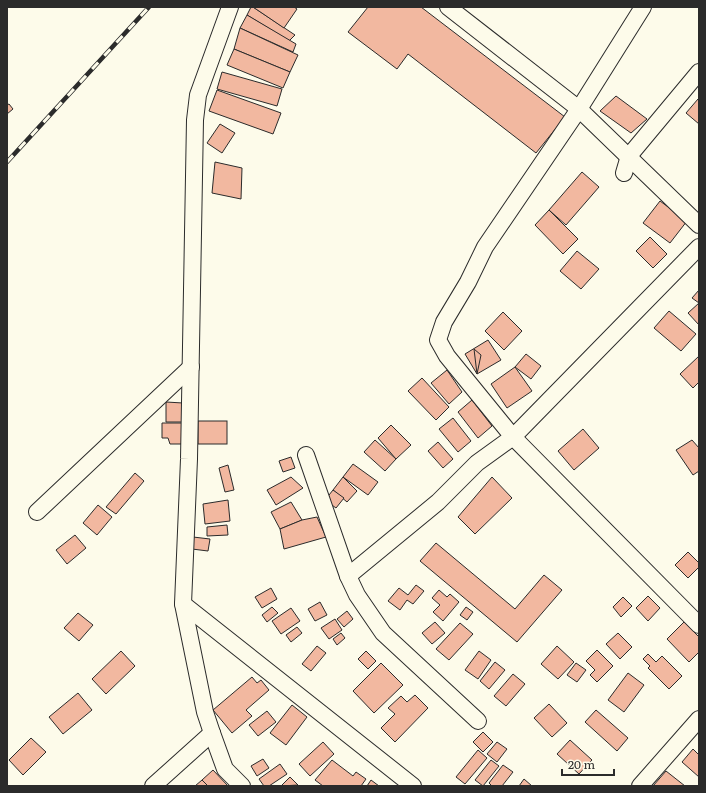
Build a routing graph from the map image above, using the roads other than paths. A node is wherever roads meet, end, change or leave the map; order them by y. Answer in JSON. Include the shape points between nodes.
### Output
{"nodes":[{"id":1,"x":230,"y":7,"type":"edge"},
{"id":2,"x":448,"y":7,"type":"edge"},
{"id":3,"x":643,"y":7,"type":"edge"},
{"id":4,"x":699,"y":72,"type":"edge"},
{"id":5,"x":579,"y":109,"type":"junction"},
{"id":6,"x":629,"y":156,"type":"junction"},
{"id":7,"x":624,"y":173,"type":"dead end"},
{"id":8,"x":699,"y":225,"type":"edge"},
{"id":9,"x":699,"y":247,"type":"edge"},
{"id":10,"x":191,"y":367,"type":"junction"},
{"id":11,"x":513,"y":437,"type":"junction"},
{"id":12,"x":306,"y":455,"type":"dead end"},
{"id":13,"x":37,"y":512,"type":"dead end"},
{"id":14,"x":348,"y":576,"type":"junction"},
{"id":15,"x":183,"y":604,"type":"junction"},
{"id":16,"x":699,"y":625,"type":"edge"},
{"id":17,"x":699,"y":719,"type":"edge"},
{"id":18,"x":478,"y":722,"type":"dead end"},
{"id":19,"x":212,"y":733,"type":"junction"},
{"id":20,"x":153,"y":786,"type":"edge"},
{"id":21,"x":242,"y":786,"type":"edge"},
{"id":22,"x":413,"y":786,"type":"edge"},
{"id":23,"x":640,"y":786,"type":"edge"}],
"edges":[{"from":1,"to":10,"type":"street","via":[[198,95],[195,120]]},
{"from":2,"to":5,"type":"street"},
{"from":3,"to":5,"type":"street"},
{"from":4,"to":6,"type":"street"},
{"from":5,"to":6,"type":"street"},
{"from":5,"to":11,"type":"street","via":[[485,247],[444,322],[438,340],[447,356]]},
{"from":6,"to":7,"type":"street"},
{"from":6,"to":8,"type":"street"},
{"from":9,"to":11,"type":"street"},
{"from":10,"to":13,"type":"street"},
{"from":10,"to":15,"type":"street"},
{"from":11,"to":14,"type":"street","via":[[477,463],[438,502]]},
{"from":11,"to":16,"type":"street"},
{"from":12,"to":14,"type":"street"},
{"from":14,"to":18,"type":"street","via":[[357,595],[383,633]]},
{"from":15,"to":19,"type":"street","via":[[205,712]]},
{"from":15,"to":22,"type":"street"},
{"from":17,"to":23,"type":"street"},
{"from":19,"to":20,"type":"street"},
{"from":19,"to":21,"type":"street","via":[[225,769]]}]}
